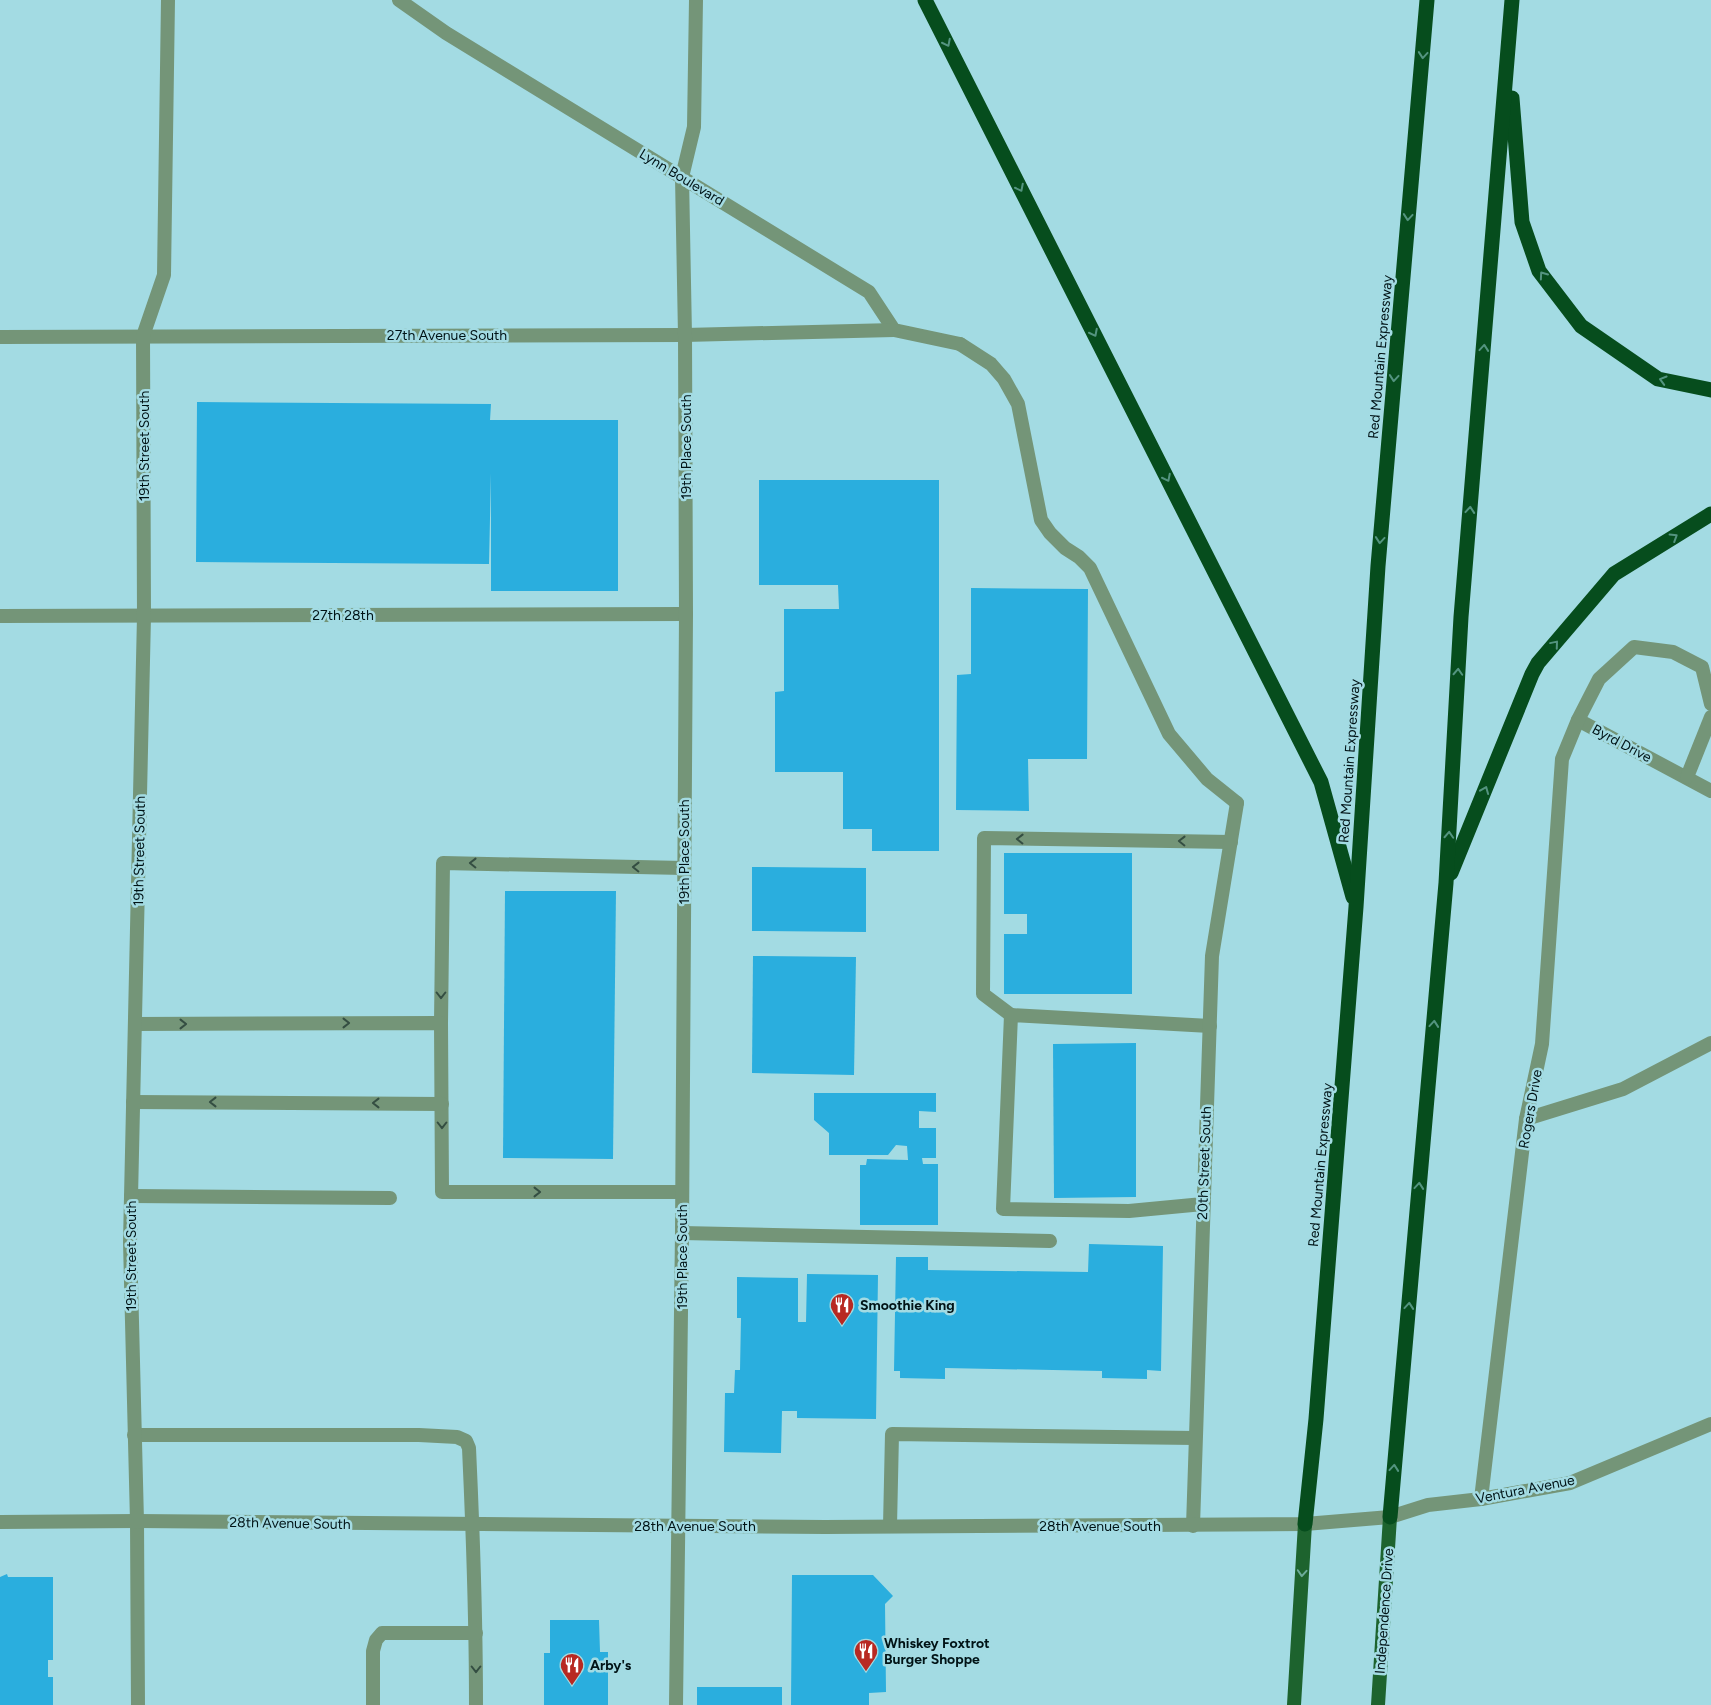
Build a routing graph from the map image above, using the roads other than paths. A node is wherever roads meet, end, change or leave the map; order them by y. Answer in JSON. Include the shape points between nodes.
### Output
{"nodes":[{"id":1,"x":168,"y":0,"type":"edge"},
{"id":2,"x":399,"y":0,"type":"edge"},
{"id":3,"x":696,"y":0,"type":"edge"},
{"id":4,"x":925,"y":0,"type":"edge"},
{"id":5,"x":1512,"y":0,"type":"edge"},
{"id":6,"x":1427,"y":3,"type":"edge"},
{"id":7,"x":1508,"y":52,"type":"junction"},
{"id":8,"x":682,"y":177,"type":"junction"},
{"id":9,"x":894,"y":330,"type":"junction"},
{"id":10,"x":685,"y":335,"type":"junction"},
{"id":11,"x":143,"y":336,"type":"junction"},
{"id":12,"x":0,"y":337,"type":"edge"},
{"id":13,"x":1711,"y":390,"type":"edge"},
{"id":14,"x":1711,"y":514,"type":"edge"},
{"id":15,"x":686,"y":614,"type":"junction"},
{"id":16,"x":0,"y":616,"type":"edge"},
{"id":17,"x":144,"y":616,"type":"junction"},
{"id":18,"x":1711,"y":704,"type":"edge"},
{"id":19,"x":1711,"y":717,"type":"edge"},
{"id":20,"x":1578,"y":720,"type":"junction"},
{"id":21,"x":1687,"y":777,"type":"junction"},
{"id":22,"x":1711,"y":791,"type":"edge"},
{"id":23,"x":1231,"y":842,"type":"junction"},
{"id":24,"x":684,"y":868,"type":"junction"},
{"id":25,"x":1446,"y":883,"type":"junction"},
{"id":26,"x":1356,"y":907,"type":"junction"},
{"id":27,"x":1011,"y":1015,"type":"junction"},
{"id":28,"x":441,"y":1023,"type":"junction"},
{"id":29,"x":135,"y":1024,"type":"junction"},
{"id":30,"x":1210,"y":1026,"type":"junction"},
{"id":31,"x":1711,"y":1043,"type":"edge"},
{"id":32,"x":133,"y":1102,"type":"junction"},
{"id":33,"x":442,"y":1104,"type":"junction"},
{"id":34,"x":1526,"y":1119,"type":"junction"},
{"id":35,"x":682,"y":1192,"type":"junction"},
{"id":36,"x":131,"y":1196,"type":"junction"},
{"id":37,"x":390,"y":1198,"type":"dead end"},
{"id":38,"x":1203,"y":1204,"type":"junction"},
{"id":39,"x":682,"y":1233,"type":"junction"},
{"id":40,"x":1050,"y":1241,"type":"dead end"},
{"id":41,"x":1711,"y":1424,"type":"edge"},
{"id":42,"x":134,"y":1435,"type":"junction"},
{"id":43,"x":1195,"y":1438,"type":"junction"},
{"id":44,"x":1481,"y":1499,"type":"junction"},
{"id":45,"x":1390,"y":1517,"type":"junction"},
{"id":46,"x":137,"y":1521,"type":"junction"},
{"id":47,"x":0,"y":1522,"type":"edge"},
{"id":48,"x":1306,"y":1524,"type":"junction"},
{"id":49,"x":472,"y":1525,"type":"junction"},
{"id":50,"x":890,"y":1526,"type":"junction"},
{"id":51,"x":1192,"y":1526,"type":"junction"},
{"id":52,"x":678,"y":1527,"type":"junction"},
{"id":53,"x":476,"y":1633,"type":"junction"},
{"id":54,"x":138,"y":1705,"type":"edge"},
{"id":55,"x":373,"y":1705,"type":"edge"},
{"id":56,"x":476,"y":1705,"type":"edge"},
{"id":57,"x":676,"y":1705,"type":"edge"},
{"id":58,"x":1294,"y":1705,"type":"edge"},
{"id":59,"x":1378,"y":1705,"type":"edge"}],
"edges":[{"from":1,"to":11,"type":"street","name":"19th Street South","via":[[164,275]]},
{"from":2,"to":8,"type":"street","name":"Lynn Boulevard","via":[[446,33]]},
{"from":3,"to":8,"type":"street","name":"19th Place South","via":[[694,127]]},
{"from":4,"to":26,"type":"highway","one_way":true,"via":[[1321,782]]},
{"from":5,"to":7,"type":"highway"},
{"from":6,"to":26,"type":"highway","name":"Red Mountain Expressway","one_way":true,"via":[[1378,566]]},
{"from":13,"to":7,"type":"highway","one_way":true,"via":[[1658,379],[1581,326],[1539,271],[1522,222]]},
{"from":25,"to":7,"type":"highway","one_way":true,"via":[[1461,617]]},
{"from":8,"to":9,"type":"street","name":"Lynn Boulevard","via":[[869,292]]},
{"from":8,"to":10,"type":"street","name":"19th Place South"},
{"from":9,"to":10,"type":"street","name":"27th Avenue South"},
{"from":9,"to":23,"type":"street","name":"20th Street South","via":[[960,344],[991,364],[1004,379],[1018,404],[1041,520],[1065,548],[1090,568],[1169,734],[1206,779],[1237,802]]},
{"from":10,"to":11,"type":"street","name":"27th Avenue South"},
{"from":10,"to":15,"type":"street","name":"19th Place South"},
{"from":11,"to":12,"type":"street","name":"27th Avenue South"},
{"from":11,"to":17,"type":"street","name":"19th Street South"},
{"from":25,"to":14,"type":"highway","one_way":true,"via":[[1538,663],[1614,574]]},
{"from":15,"to":17,"type":"street","name":"27th 28th"},
{"from":15,"to":24,"type":"street","name":"19th Place South"},
{"from":16,"to":17,"type":"street","name":"27th 28th"},
{"from":17,"to":29,"type":"street","name":"19th Street South"},
{"from":18,"to":20,"type":"street","name":"Byrd Drive","via":[[1702,667],[1673,652],[1634,647],[1599,679]]},
{"from":19,"to":21,"type":"street"},
{"from":20,"to":21,"type":"street","name":"Byrd Drive"},
{"from":20,"to":34,"type":"street","name":"Rogers Drive","via":[[1562,759],[1542,1044]]},
{"from":21,"to":22,"type":"street","name":"Byrd Drive"},
{"from":23,"to":27,"type":"street","one_way":true,"via":[[984,838],[983,994]]},
{"from":23,"to":30,"type":"street","name":"20th Street South","via":[[1212,956]]},
{"from":24,"to":28,"type":"street","one_way":true,"via":[[442,863]]},
{"from":24,"to":35,"type":"street","name":"19th Place South"},
{"from":45,"to":25,"type":"highway","one_way":true},
{"from":26,"to":48,"type":"highway","name":"Red Mountain Expressway"},
{"from":27,"to":30,"type":"street"},
{"from":27,"to":38,"type":"street","via":[[1002,1209],[1129,1211]]},
{"from":29,"to":28,"type":"street","one_way":true},
{"from":28,"to":33,"type":"street"},
{"from":29,"to":32,"type":"street","name":"19th Street South"},
{"from":30,"to":38,"type":"street","name":"20th Street South"},
{"from":31,"to":34,"type":"street","via":[[1623,1089]]},
{"from":33,"to":32,"type":"street","one_way":true},
{"from":32,"to":36,"type":"street","name":"19th Street South"},
{"from":33,"to":35,"type":"street","one_way":true,"via":[[442,1192]]},
{"from":34,"to":44,"type":"street","name":"Rogers Drive"},
{"from":35,"to":39,"type":"street","name":"19th Place South"},
{"from":36,"to":37,"type":"street"},
{"from":36,"to":42,"type":"street","name":"19th Street South"},
{"from":38,"to":43,"type":"street","name":"20th Street South"},
{"from":39,"to":40,"type":"street"},
{"from":39,"to":52,"type":"street","name":"19th Place South"},
{"from":41,"to":44,"type":"street","name":"Ventura Avenue","via":[[1570,1483]]},
{"from":42,"to":46,"type":"street","name":"19th Street South"},
{"from":42,"to":49,"type":"street","via":[[457,1437],[466,1441],[470,1448]]},
{"from":43,"to":50,"type":"street","via":[[892,1434]]},
{"from":43,"to":51,"type":"street","name":"20th Street South"},
{"from":44,"to":45,"type":"street","name":"Ventura Avenue","via":[[1428,1505]]},
{"from":45,"to":48,"type":"street","name":"28th Avenue South"},
{"from":45,"to":59,"type":"main road","name":"Independence Drive"},
{"from":46,"to":47,"type":"street","name":"28th Avenue South"},
{"from":46,"to":49,"type":"street","name":"28th Avenue South"},
{"from":46,"to":54,"type":"street","name":"19th Street South"},
{"from":48,"to":51,"type":"street","name":"28th Avenue South"},
{"from":48,"to":58,"type":"main road","one_way":true},
{"from":49,"to":52,"type":"street","name":"28th Avenue South"},
{"from":49,"to":53,"type":"street"},
{"from":50,"to":51,"type":"street","name":"28th Avenue South"},
{"from":50,"to":52,"type":"street","name":"28th Avenue South"},
{"from":52,"to":57,"type":"street","name":"19th Place South"},
{"from":53,"to":55,"type":"street","via":[[382,1633],[373,1651]]},
{"from":53,"to":56,"type":"street","one_way":true}]}
